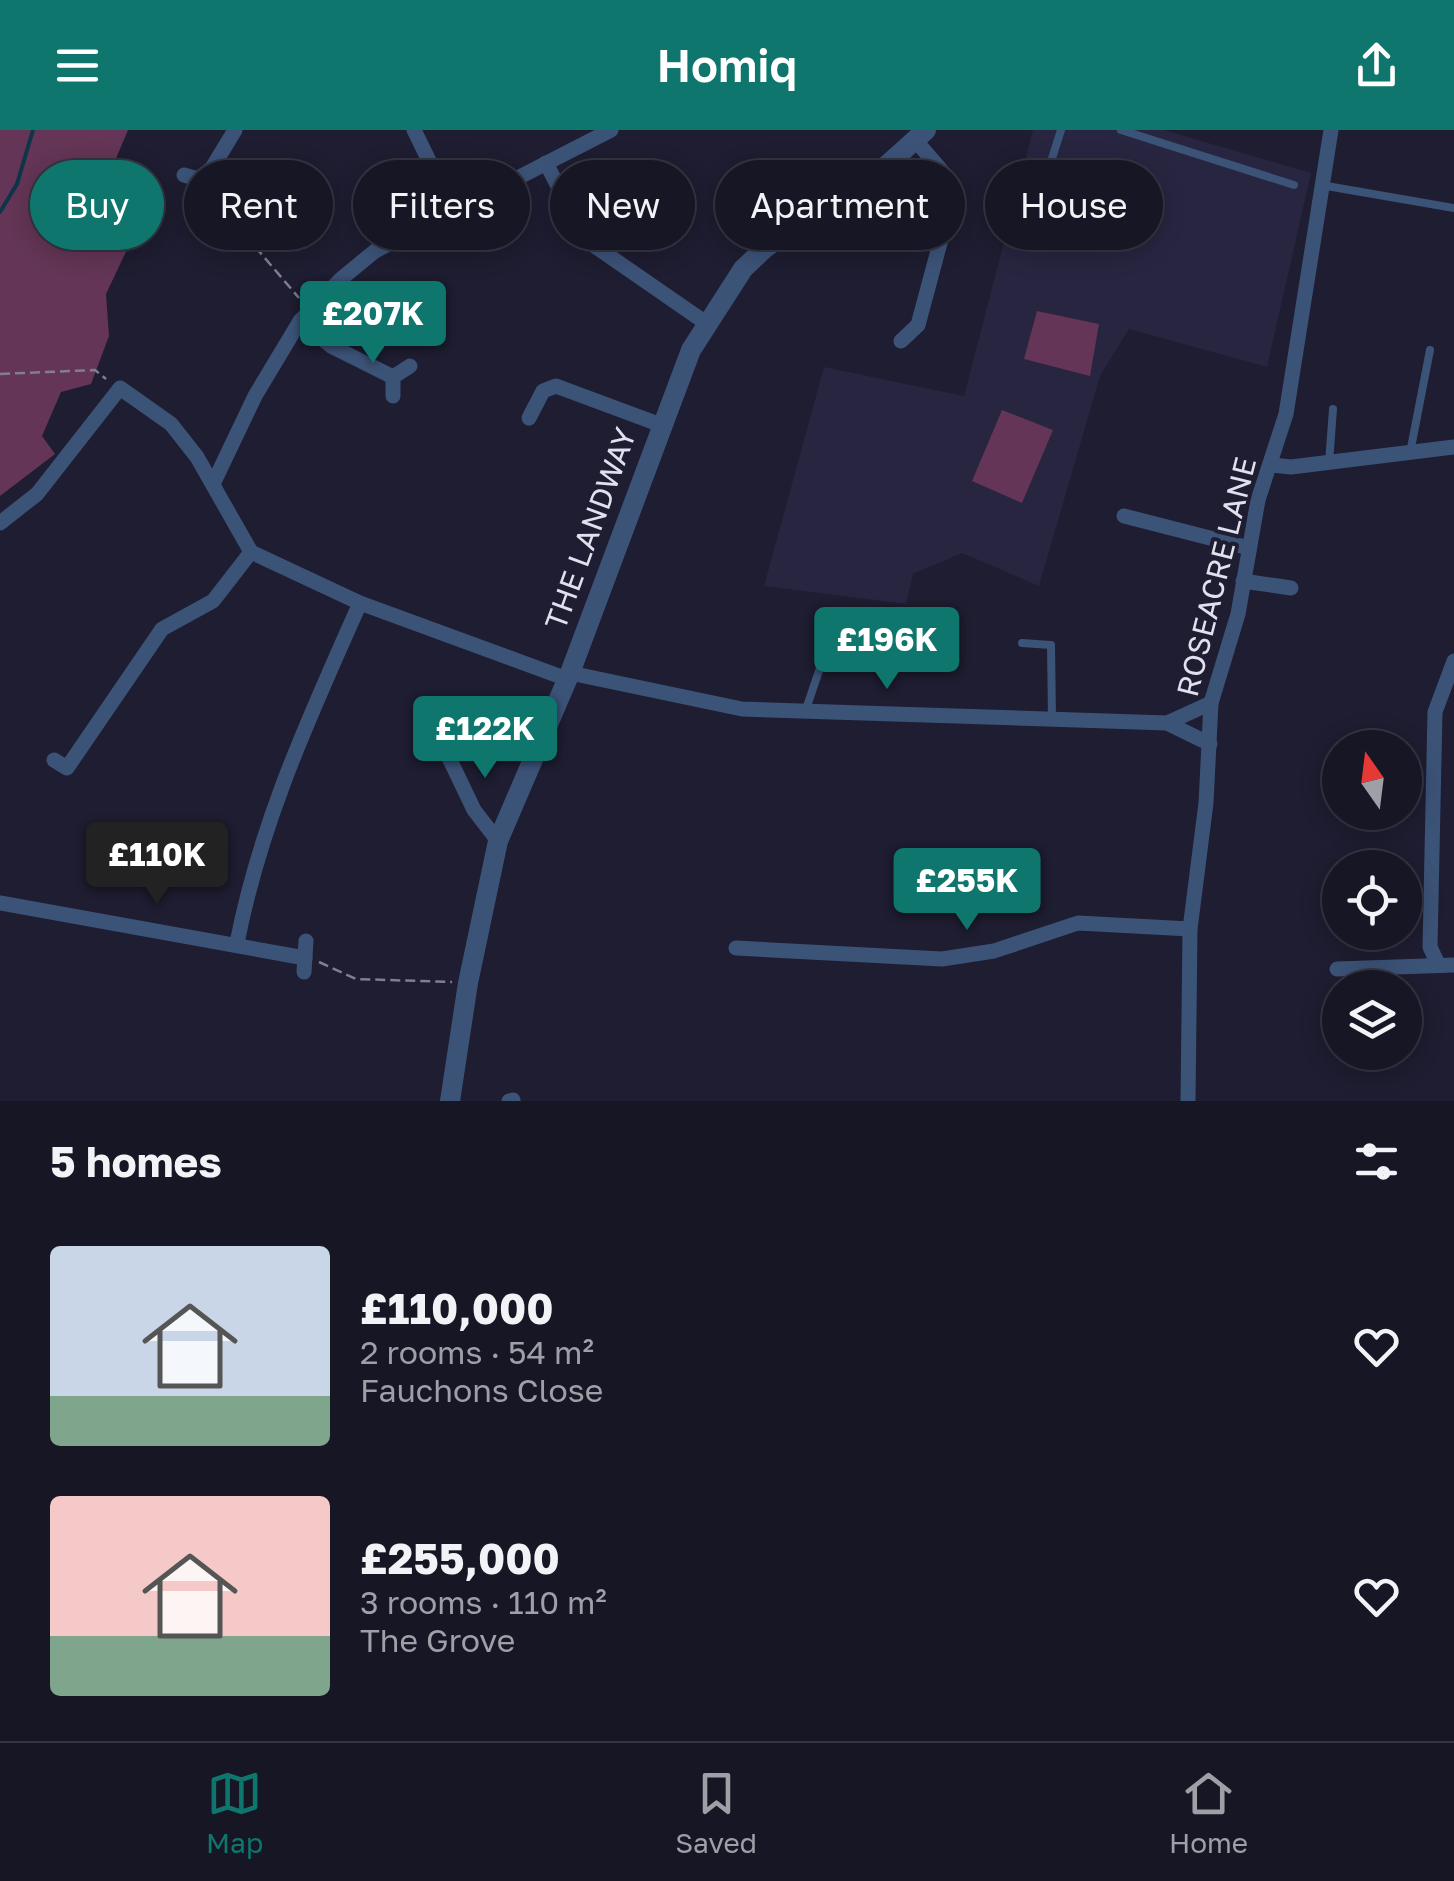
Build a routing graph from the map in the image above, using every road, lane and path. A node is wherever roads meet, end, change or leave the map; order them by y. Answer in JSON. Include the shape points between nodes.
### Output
{"nodes":[{"id":1,"x":235,"y":130,"type":"edge"},
{"id":2,"x":414,"y":130,"type":"edge"},
{"id":3,"x":611,"y":130,"type":"edge"},
{"id":4,"x":1061,"y":130,"type":"edge"},
{"id":5,"x":1121,"y":130,"type":"edge"},
{"id":6,"x":1331,"y":130,"type":"edge"},
{"id":7,"x":922,"y":136,"type":"edge"},
{"id":8,"x":217,"y":160,"type":"edge"},
{"id":9,"x":429,"y":160,"type":"edge"},
{"id":10,"x":1052,"y":160,"type":"edge"},
{"id":11,"x":546,"y":162,"type":"junction"},
{"id":12,"x":530,"y":171,"type":"edge"},
{"id":13,"x":1294,"y":185,"type":"dead end"},
{"id":14,"x":1321,"y":185,"type":"junction"},
{"id":15,"x":1454,"y":208,"type":"edge"},
{"id":16,"x":257,"y":250,"type":"edge"},
{"id":17,"x":379,"y":250,"type":"edge"},
{"id":18,"x":304,"y":316,"type":"junction"},
{"id":19,"x":706,"y":323,"type":"junction"},
{"id":20,"x":901,"y":341,"type":"dead end"},
{"id":21,"x":1430,"y":350,"type":"dead end"},
{"id":22,"x":410,"y":366,"type":"dead end"},
{"id":23,"x":0,"y":374,"type":"edge"},
{"id":24,"x":393,"y":377,"type":"junction"},
{"id":25,"x":120,"y":388,"type":"junction"},
{"id":26,"x":394,"y":396,"type":"dead end"},
{"id":27,"x":1333,"y":408,"type":"dead end"},
{"id":28,"x":530,"y":418,"type":"dead end"},
{"id":29,"x":661,"y":424,"type":"junction"},
{"id":30,"x":1454,"y":447,"type":"edge"},
{"id":31,"x":1410,"y":454,"type":"junction"},
{"id":32,"x":1328,"y":463,"type":"junction"},
{"id":33,"x":1272,"y":465,"type":"junction"},
{"id":34,"x":214,"y":484,"type":"junction"},
{"id":35,"x":1124,"y":516,"type":"dead end"},
{"id":36,"x":0,"y":523,"type":"edge"},
{"id":37,"x":1249,"y":548,"type":"junction"},
{"id":38,"x":250,"y":552,"type":"junction"},
{"id":39,"x":1243,"y":581,"type":"junction"},
{"id":40,"x":1291,"y":588,"type":"dead end"},
{"id":41,"x":360,"y":602,"type":"junction"},
{"id":42,"x":837,"y":618,"type":"dead end"},
{"id":43,"x":1022,"y":643,"type":"dead end"},
{"id":44,"x":1454,"y":661,"type":"edge"},
{"id":45,"x":568,"y":676,"type":"junction"},
{"id":46,"x":1212,"y":703,"type":"junction"},
{"id":47,"x":805,"y":712,"type":"junction"},
{"id":48,"x":1052,"y":719,"type":"junction"},
{"id":49,"x":1167,"y":723,"type":"junction"},
{"id":50,"x":441,"y":741,"type":"dead end"},
{"id":51,"x":1210,"y":744,"type":"junction"},
{"id":52,"x":54,"y":760,"type":"dead end"},
{"id":53,"x":498,"y":841,"type":"junction"},
{"id":54,"x":0,"y":902,"type":"edge"},
{"id":55,"x":1190,"y":929,"type":"junction"},
{"id":56,"x":237,"y":943,"type":"junction"},
{"id":57,"x":736,"y":948,"type":"dead end"},
{"id":58,"x":305,"y":957,"type":"joint"},
{"id":59,"x":1437,"y":962,"type":"junction"},
{"id":60,"x":1454,"y":965,"type":"edge"},
{"id":61,"x":1337,"y":969,"type":"dead end"},
{"id":62,"x":468,"y":983,"type":"junction"},
{"id":63,"x":450,"y":1101,"type":"edge"},
{"id":64,"x":1188,"y":1101,"type":"edge"}],
"edges":[{"from":1,"to":8,"type":"street"},
{"from":2,"to":9,"type":"street"},
{"from":3,"to":11,"type":"street"},
{"from":4,"to":10,"type":"lane"},
{"from":5,"to":13,"type":"lane"},
{"from":6,"to":14,"type":"street","name":"ROSEACRE LANE"},
{"from":7,"to":19,"type":"street","name":"THE LANDWAY","via":[[765,248]]},
{"from":7,"to":20,"type":"street","via":[[947,178],[951,202],[918,325]]},
{"from":11,"to":12,"type":"street"},
{"from":11,"to":19,"type":"street","via":[[586,240]]},
{"from":14,"to":15,"type":"lane"},
{"from":14,"to":33,"type":"street","name":"ROSEACRE LANE"},
{"from":16,"to":18,"type":"path"},
{"from":17,"to":18,"type":"street"},
{"from":18,"to":24,"type":"street","via":[[330,346]]},
{"from":18,"to":34,"type":"street","via":[[255,396]]},
{"from":19,"to":29,"type":"street","name":"THE LANDWAY"},
{"from":21,"to":31,"type":"lane"},
{"from":22,"to":24,"type":"street"},
{"from":23,"to":25,"type":"path","via":[[94,370]]},
{"from":24,"to":26,"type":"street"},
{"from":25,"to":34,"type":"street","via":[[170,424]]},
{"from":25,"to":36,"type":"street","via":[[36,494]]},
{"from":27,"to":32,"type":"lane"},
{"from":28,"to":29,"type":"street","via":[[534,402],[556,386]]},
{"from":29,"to":45,"type":"street","name":"THE LANDWAY"},
{"from":30,"to":31,"type":"street"},
{"from":31,"to":32,"type":"street"},
{"from":32,"to":33,"type":"street"},
{"from":33,"to":37,"type":"street","name":"ROSEACRE LANE"},
{"from":34,"to":38,"type":"street"},
{"from":35,"to":37,"type":"street"},
{"from":37,"to":39,"type":"street","name":"ROSEACRE LANE"},
{"from":38,"to":41,"type":"street"},
{"from":38,"to":52,"type":"street","via":[[213,601],[162,629],[67,768]]},
{"from":39,"to":40,"type":"street"},
{"from":39,"to":46,"type":"street","name":"ROSEACRE LANE"},
{"from":41,"to":45,"type":"street"},
{"from":41,"to":56,"type":"street","via":[[268,815]]},
{"from":42,"to":47,"type":"lane"},
{"from":43,"to":48,"type":"lane","via":[[1051,644]]},
{"from":44,"to":59,"type":"street","via":[[1435,712],[1430,948]]},
{"from":45,"to":47,"type":"street","via":[[710,706]]},
{"from":45,"to":53,"type":"street","name":"THE LANDWAY"},
{"from":46,"to":49,"type":"street"},
{"from":46,"to":51,"type":"street","name":"ROSEACRE LANE"},
{"from":47,"to":48,"type":"street"},
{"from":48,"to":49,"type":"street"},
{"from":49,"to":51,"type":"street"},
{"from":50,"to":53,"type":"street","via":[[474,810]]},
{"from":51,"to":55,"type":"street","name":"ROSEACRE LANE"},
{"from":53,"to":62,"type":"street","name":"THE LANDWAY"},
{"from":54,"to":56,"type":"street"},
{"from":55,"to":57,"type":"street","via":[[1078,923],[994,951],[942,959]]},
{"from":55,"to":64,"type":"street","name":"ROSEACRE LANE"},
{"from":56,"to":58,"type":"street"},
{"from":58,"to":62,"type":"path","via":[[356,980]]},
{"from":59,"to":60,"type":"street"},
{"from":59,"to":61,"type":"street"},
{"from":62,"to":63,"type":"street","name":"THE LANDWAY"}]}
